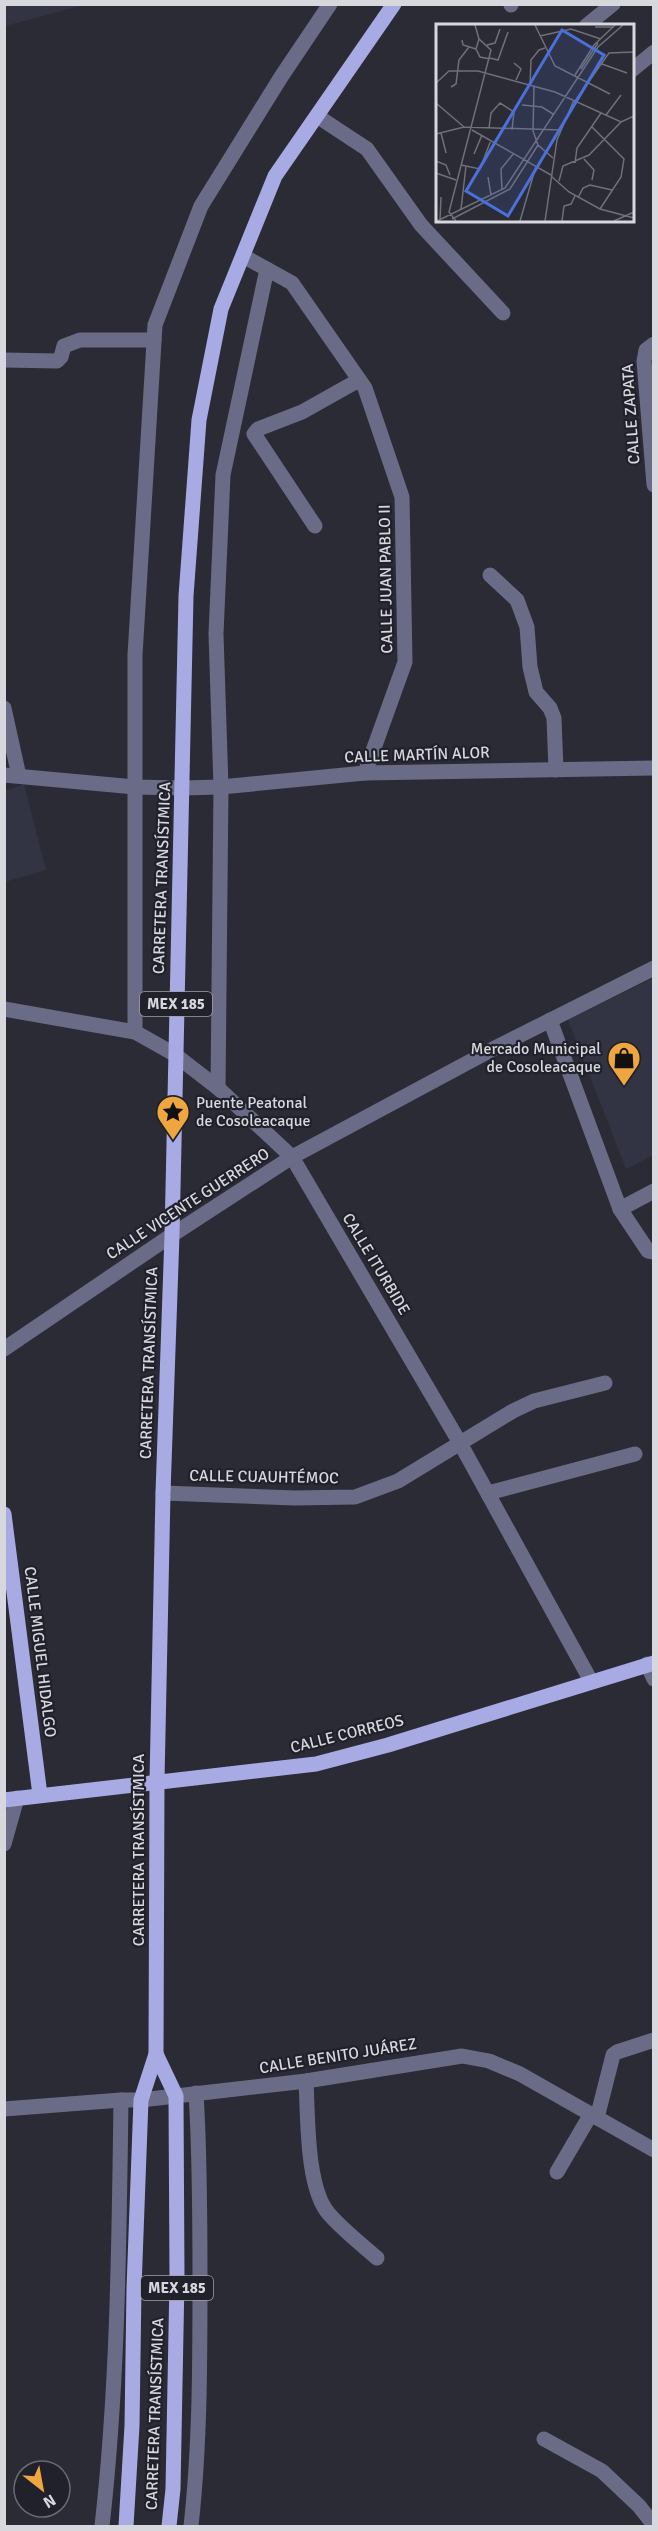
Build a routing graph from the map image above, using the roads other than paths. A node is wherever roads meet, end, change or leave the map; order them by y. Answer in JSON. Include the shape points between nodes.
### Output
{"nodes":[{"id":1,"x":330,"y":4,"type":"edge"},
{"id":2,"x":394,"y":4,"type":"edge"},
{"id":3,"x":613,"y":4,"type":"edge"},
{"id":4,"x":588,"y":24,"type":"edge"},
{"id":5,"x":654,"y":52,"type":"edge"},
{"id":6,"x":634,"y":69,"type":"edge"},
{"id":7,"x":317,"y":116,"type":"junction"},
{"id":8,"x":243,"y":256,"type":"junction"},
{"id":9,"x":267,"y":269,"type":"junction"},
{"id":10,"x":503,"y":313,"type":"dead end"},
{"id":11,"x":154,"y":340,"type":"junction"},
{"id":12,"x":654,"y":344,"type":"edge"},
{"id":13,"x":4,"y":360,"type":"edge"},
{"id":14,"x":359,"y":380,"type":"junction"},
{"id":15,"x":654,"y":485,"type":"edge"},
{"id":16,"x":315,"y":526,"type":"dead end"},
{"id":17,"x":490,"y":575,"type":"dead end"},
{"id":18,"x":4,"y":708,"type":"edge"},
{"id":19,"x":654,"y":768,"type":"edge"},
{"id":20,"x":556,"y":770,"type":"junction"},
{"id":21,"x":365,"y":773,"type":"junction"},
{"id":22,"x":12,"y":775,"type":"edge"},
{"id":23,"x":135,"y":787,"type":"junction"},
{"id":24,"x":220,"y":787,"type":"junction"},
{"id":25,"x":182,"y":788,"type":"junction"},
{"id":26,"x":654,"y":968,"type":"edge"},
{"id":27,"x":4,"y":1009,"type":"edge"},
{"id":28,"x":550,"y":1020,"type":"junction"},
{"id":29,"x":135,"y":1032,"type":"junction"},
{"id":30,"x":174,"y":1054,"type":"junction"},
{"id":31,"x":218,"y":1088,"type":"junction"},
{"id":32,"x":292,"y":1158,"type":"junction"},
{"id":33,"x":654,"y":1191,"type":"edge"},
{"id":34,"x":620,"y":1209,"type":"junction"},
{"id":35,"x":172,"y":1235,"type":"junction"},
{"id":36,"x":654,"y":1252,"type":"edge"},
{"id":37,"x":4,"y":1349,"type":"edge"},
{"id":38,"x":605,"y":1383,"type":"dead end"},
{"id":39,"x":460,"y":1443,"type":"junction"},
{"id":40,"x":635,"y":1454,"type":"dead end"},
{"id":41,"x":163,"y":1493,"type":"junction"},
{"id":42,"x":488,"y":1493,"type":"junction"},
{"id":43,"x":4,"y":1514,"type":"edge"},
{"id":44,"x":650,"y":1663,"type":"edge"},
{"id":45,"x":654,"y":1679,"type":"edge"},
{"id":46,"x":591,"y":1682,"type":"junction"},
{"id":47,"x":157,"y":1781,"type":"junction"},
{"id":48,"x":40,"y":1795,"type":"junction"},
{"id":49,"x":10,"y":1799,"type":"edge"},
{"id":50,"x":4,"y":1844,"type":"edge"},
{"id":51,"x":654,"y":2040,"type":"edge"},
{"id":52,"x":156,"y":2054,"type":"junction"},
{"id":53,"x":306,"y":2081,"type":"junction"},
{"id":54,"x":196,"y":2093,"type":"junction"},
{"id":55,"x":176,"y":2096,"type":"junction"},
{"id":56,"x":121,"y":2100,"type":"junction"},
{"id":57,"x":141,"y":2100,"type":"junction"},
{"id":58,"x":4,"y":2109,"type":"edge"},
{"id":59,"x":594,"y":2116,"type":"junction"},
{"id":60,"x":654,"y":2150,"type":"edge"},
{"id":61,"x":557,"y":2172,"type":"dead end"},
{"id":62,"x":377,"y":2258,"type":"dead end"},
{"id":63,"x":544,"y":2439,"type":"dead end"},
{"id":64,"x":654,"y":2525,"type":"edge"},
{"id":65,"x":102,"y":2526,"type":"edge"},
{"id":66,"x":126,"y":2526,"type":"edge"},
{"id":67,"x":169,"y":2526,"type":"edge"},
{"id":68,"x":191,"y":2526,"type":"edge"}],
"edges":[{"from":1,"to":11,"type":"street","via":[[201,206],[155,325]]},
{"from":2,"to":7,"type":"main road","name":"CARRETERA TRANSÍSTMICA","number":"MEX 185"},
{"from":3,"to":4,"type":"street"},
{"from":5,"to":6,"type":"street"},
{"from":7,"to":8,"type":"main road","name":"CARRETERA TRANSÍSTMICA","number":"MEX 185","via":[[275,176]]},
{"from":7,"to":10,"type":"street","via":[[367,149],[420,225]]},
{"from":8,"to":9,"type":"street","name":"CALLE JUAN PABLO II"},
{"from":8,"to":25,"type":"main road","name":"CARRETERA TRANSÍSTMICA","number":"MEX 185","via":[[221,309],[199,420],[186,596]]},
{"from":9,"to":14,"type":"street","name":"CALLE JUAN PABLO II","via":[[292,283]]},
{"from":9,"to":24,"type":"street","via":[[223,475],[216,634]]},
{"from":11,"to":13,"type":"street","via":[[80,340],[64,346],[62,357],[51,362]]},
{"from":11,"to":23,"type":"street","via":[[135,655]]},
{"from":12,"to":15,"type":"street","name":"CALLE ZAPATA","via":[[646,350],[644,361]]},
{"from":14,"to":16,"type":"street","via":[[254,434]]},
{"from":14,"to":21,"type":"street","name":"CALLE JUAN PABLO II","via":[[402,496],[405,590],[405,662]]},
{"from":17,"to":20,"type":"street","via":[[517,600],[528,627],[536,692],[554,718]]},
{"from":18,"to":22,"type":"street"},
{"from":19,"to":20,"type":"street","name":"CALLE MARTÍN ALOR"},
{"from":20,"to":21,"type":"street","name":"CALLE MARTÍN ALOR"},
{"from":21,"to":24,"type":"street","name":"CALLE MARTÍN ALOR"},
{"from":22,"to":23,"type":"street","name":"CALLE MARTÍN ALOR"},
{"from":23,"to":25,"type":"street","name":"CALLE MARTÍN ALOR"},
{"from":23,"to":29,"type":"street"},
{"from":24,"to":25,"type":"street","name":"CALLE MARTÍN ALOR"},
{"from":24,"to":31,"type":"street"},
{"from":25,"to":30,"type":"main road","name":"CARRETERA TRANSÍSTMICA","number":"MEX 185"},
{"from":26,"to":28,"type":"street","name":"CALLE VICENTE GUERRERO"},
{"from":27,"to":29,"type":"street","name":"CALLE ITURBIDE"},
{"from":28,"to":32,"type":"street","name":"CALLE VICENTE GUERRERO"},
{"from":28,"to":34,"type":"street"},
{"from":29,"to":30,"type":"street","name":"CALLE ITURBIDE"},
{"from":30,"to":31,"type":"street","name":"CALLE ITURBIDE"},
{"from":30,"to":35,"type":"main road","name":"CARRETERA TRANSÍSTMICA","number":"MEX 185"},
{"from":31,"to":32,"type":"street","name":"CALLE ITURBIDE"},
{"from":32,"to":35,"type":"street","name":"CALLE VICENTE GUERRERO"},
{"from":32,"to":39,"type":"street","name":"CALLE ITURBIDE"},
{"from":33,"to":34,"type":"street"},
{"from":34,"to":36,"type":"street","via":[[648,1251]]},
{"from":35,"to":37,"type":"street","name":"CALLE VICENTE GUERRERO"},
{"from":35,"to":41,"type":"main road","name":"CARRETERA TRANSÍSTMICA","number":"MEX 185"},
{"from":38,"to":39,"type":"street","name":"CALLE CUAUHTÉMOC","via":[[534,1401]]},
{"from":39,"to":41,"type":"street","name":"CALLE CUAUHTÉMOC","via":[[398,1481],[355,1497]]},
{"from":39,"to":42,"type":"street","name":"CALLE ITURBIDE"},
{"from":40,"to":42,"type":"street"},
{"from":41,"to":47,"type":"main road","name":"CARRETERA TRANSÍSTMICA","number":"MEX 185"},
{"from":42,"to":46,"type":"street","name":"CALLE ITURBIDE"},
{"from":43,"to":48,"type":"main road","name":"CALLE MIGUEL HIDALGO"},
{"from":44,"to":45,"type":"street"},
{"from":44,"to":46,"type":"main road","name":"CALLE CORREOS"},
{"from":46,"to":47,"type":"main road","name":"CALLE CORREOS","via":[[316,1764]]},
{"from":47,"to":48,"type":"main road","name":"CALLE CORREOS"},
{"from":47,"to":52,"type":"main road","name":"CARRETERA TRANSÍSTMICA","number":"MEX 185"},
{"from":48,"to":49,"type":"main road","name":"CALLE CORREOS"},
{"from":49,"to":50,"type":"street"},
{"from":51,"to":59,"type":"street","via":[[613,2055]]},
{"from":52,"to":55,"type":"main road","name":"CARRETERA TRANSÍSTMICA","number":"MEX 185"},
{"from":52,"to":57,"type":"main road","name":"CARRETERA TRANSÍSTMICA","number":"MEX 185"},
{"from":53,"to":54,"type":"street","name":"CALLE BENITO JUÁREZ"},
{"from":53,"to":59,"type":"street","name":"CALLE BENITO JUÁREZ","via":[[462,2056],[489,2061],[520,2074]]},
{"from":53,"to":62,"type":"street","via":[[313,2173],[320,2199],[328,2213]]},
{"from":54,"to":55,"type":"street","name":"CALLE BENITO JUÁREZ"},
{"from":54,"to":68,"type":"street","via":[[200,2144],[200,2329],[196,2484]]},
{"from":55,"to":57,"type":"street","name":"CALLE BENITO JUÁREZ"},
{"from":55,"to":67,"type":"main road","name":"CARRETERA TRANSÍSTMICA","number":"MEX 185","via":[[177,2279]]},
{"from":56,"to":57,"type":"street","name":"CALLE BENITO JUÁREZ"},
{"from":56,"to":58,"type":"street","name":"CALLE BENITO JUÁREZ"},
{"from":56,"to":65,"type":"street","via":[[112,2442]]},
{"from":57,"to":66,"type":"main road","name":"CARRETERA TRANSÍSTMICA","number":"MEX 185"},
{"from":59,"to":60,"type":"street","name":"CALLE BENITO JUÁREZ"},
{"from":59,"to":61,"type":"street"},
{"from":63,"to":64,"type":"street","via":[[602,2471]]}]}
